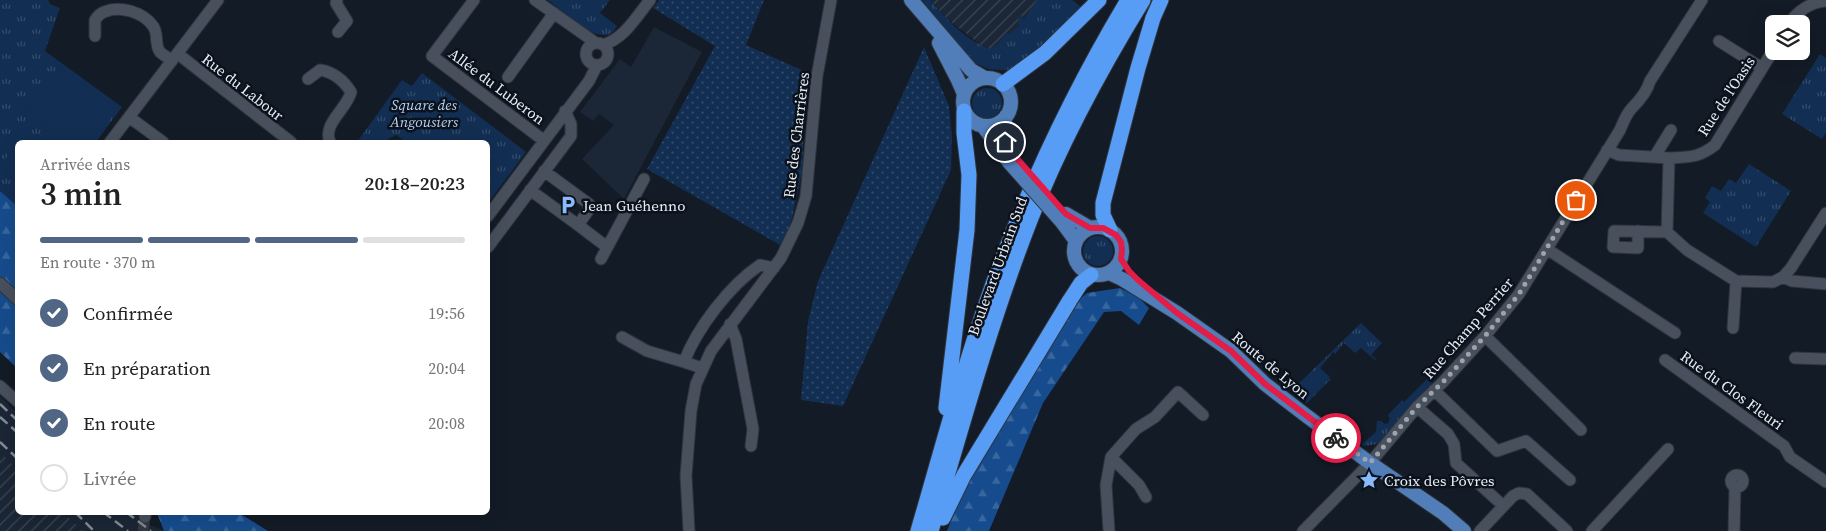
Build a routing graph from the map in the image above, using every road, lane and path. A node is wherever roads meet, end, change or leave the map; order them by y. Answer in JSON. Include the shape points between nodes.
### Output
{"nodes":[{"id":1,"x":218,"y":0,"type":"edge"},
{"id":2,"x":337,"y":0,"type":"edge"},
{"id":3,"x":474,"y":0,"type":"edge"},
{"id":4,"x":535,"y":0,"type":"edge"},
{"id":5,"x":650,"y":0,"type":"edge"},
{"id":6,"x":831,"y":0,"type":"edge"},
{"id":7,"x":911,"y":0,"type":"edge"},
{"id":8,"x":1099,"y":0,"type":"edge"},
{"id":9,"x":1128,"y":0,"type":"edge"},
{"id":10,"x":1143,"y":0,"type":"edge"},
{"id":11,"x":1161,"y":0,"type":"edge"},
{"id":12,"x":1702,"y":0,"type":"edge"},
{"id":13,"x":1826,"y":1,"type":"edge"},
{"id":14,"x":1813,"y":2,"type":"edge"},
{"id":15,"x":554,"y":14,"type":"junction"},
{"id":16,"x":1797,"y":15,"type":"edge"},
{"id":17,"x":926,"y":20,"type":"junction"},
{"id":18,"x":571,"y":26,"type":"junction"},
{"id":19,"x":338,"y":32,"type":"dead end"},
{"id":20,"x":95,"y":36,"type":"dead end"},
{"id":21,"x":622,"y":36,"type":"junction"},
{"id":22,"x":1719,"y":41,"type":"dead end"},
{"id":23,"x":599,"y":44,"type":"junction"},
{"id":24,"x":175,"y":58,"type":"junction"},
{"id":25,"x":607,"y":58,"type":"junction"},
{"id":26,"x":590,"y":59,"type":"junction"},
{"id":27,"x":1767,"y":60,"type":"edge"},
{"id":28,"x":1762,"y":68,"type":"junction"},
{"id":29,"x":508,"y":77,"type":"dead end"},
{"id":30,"x":985,"y":78,"type":"junction"},
{"id":31,"x":308,"y":79,"type":"dead end"},
{"id":32,"x":1003,"y":84,"type":"junction"},
{"id":33,"x":964,"y":94,"type":"junction"},
{"id":34,"x":964,"y":111,"type":"junction"},
{"id":35,"x":565,"y":112,"type":"junction"},
{"id":36,"x":1006,"y":116,"type":"junction"},
{"id":37,"x":129,"y":117,"type":"junction"},
{"id":38,"x":983,"y":126,"type":"junction"},
{"id":39,"x":1671,"y":130,"type":"dead end"},
{"id":40,"x":112,"y":140,"type":"edge"},
{"id":41,"x":160,"y":140,"type":"edge"},
{"id":42,"x":288,"y":140,"type":"edge"},
{"id":43,"x":330,"y":140,"type":"edge"},
{"id":44,"x":544,"y":140,"type":"junction"},
{"id":45,"x":1607,"y":150,"type":"junction"},
{"id":46,"x":1655,"y":156,"type":"junction"},
{"id":47,"x":1011,"y":158,"type":"junction"},
{"id":48,"x":1669,"y":158,"type":"junction"},
{"id":49,"x":544,"y":171,"type":"junction"},
{"id":50,"x":644,"y":178,"type":"dead end"},
{"id":51,"x":530,"y":190,"type":"junction"},
{"id":52,"x":490,"y":213,"type":"edge"},
{"id":53,"x":1826,"y":213,"type":"edge"},
{"id":54,"x":1064,"y":218,"type":"junction"},
{"id":55,"x":578,"y":225,"type":"junction"},
{"id":56,"x":1090,"y":228,"type":"junction"},
{"id":57,"x":1110,"y":230,"type":"junction"},
{"id":58,"x":1638,"y":231,"type":"dead end"},
{"id":59,"x":1667,"y":232,"type":"junction"},
{"id":60,"x":1076,"y":242,"type":"junction"},
{"id":61,"x":490,"y":244,"type":"edge"},
{"id":62,"x":607,"y":247,"type":"junction"},
{"id":63,"x":1547,"y":250,"type":"junction"},
{"id":64,"x":601,"y":259,"type":"dead end"},
{"id":65,"x":1121,"y":259,"type":"junction"},
{"id":66,"x":774,"y":268,"type":"junction"},
{"id":67,"x":1109,"y":273,"type":"junction"},
{"id":68,"x":1091,"y":275,"type":"junction"},
{"id":69,"x":1783,"y":277,"type":"junction"},
{"id":70,"x":1736,"y":281,"type":"junction"},
{"id":71,"x":0,"y":283,"type":"edge"},
{"id":72,"x":1826,"y":284,"type":"edge"},
{"id":73,"x":15,"y":297,"type":"edge"},
{"id":74,"x":1177,"y":313,"type":"junction"},
{"id":75,"x":730,"y":324,"type":"junction"},
{"id":76,"x":1733,"y":328,"type":"dead end"},
{"id":77,"x":1675,"y":333,"type":"dead end"},
{"id":78,"x":622,"y":336,"type":"dead end"},
{"id":79,"x":1485,"y":336,"type":"junction"},
{"id":80,"x":1795,"y":358,"type":"dead end"},
{"id":81,"x":1826,"y":359,"type":"edge"},
{"id":82,"x":1665,"y":360,"type":"dead end"},
{"id":83,"x":684,"y":362,"type":"junction"},
{"id":84,"x":702,"y":368,"type":"junction"},
{"id":85,"x":0,"y":386,"type":"edge"},
{"id":86,"x":1434,"y":390,"type":"junction"},
{"id":87,"x":15,"y":399,"type":"edge"},
{"id":88,"x":1417,"y":407,"type":"junction"},
{"id":89,"x":1204,"y":415,"type":"dead end"},
{"id":90,"x":1581,"y":430,"type":"dead end"},
{"id":91,"x":751,"y":446,"type":"dead end"},
{"id":92,"x":1668,"y":448,"type":"dead end"},
{"id":93,"x":941,"y":452,"type":"junction"},
{"id":94,"x":1111,"y":457,"type":"junction"},
{"id":95,"x":1370,"y":463,"type":"junction"},
{"id":96,"x":1570,"y":480,"type":"dead end"},
{"id":97,"x":1826,"y":482,"type":"edge"},
{"id":98,"x":1735,"y":487,"type":"dead end"},
{"id":99,"x":1146,"y":497,"type":"dead end"},
{"id":100,"x":1498,"y":501,"type":"dead end"},
{"id":101,"x":1562,"y":529,"type":"edge"},
{"id":102,"x":689,"y":531,"type":"edge"},
{"id":103,"x":918,"y":531,"type":"edge"},
{"id":104,"x":932,"y":531,"type":"edge"},
{"id":105,"x":935,"y":531,"type":"edge"},
{"id":106,"x":1109,"y":531,"type":"edge"},
{"id":107,"x":1303,"y":531,"type":"edge"},
{"id":108,"x":1464,"y":531,"type":"edge"},
{"id":109,"x":1480,"y":531,"type":"edge"},
{"id":110,"x":1592,"y":531,"type":"edge"},
{"id":111,"x":1734,"y":531,"type":"edge"}],
"edges":[{"from":1,"to":24,"type":"street"},
{"from":2,"to":19,"type":"street","via":[[347,21]]},
{"from":3,"to":44,"type":"street","name":"Allée du Luberon","via":[[432,56]]},
{"from":4,"to":15,"type":"street"},
{"from":5,"to":21,"type":"street"},
{"from":6,"to":66,"type":"street","name":"Rue des Charrières","via":[[817,76],[806,196],[798,223]]},
{"from":7,"to":17,"type":"main road"},
{"from":8,"to":32,"type":"highway","via":[[1045,54]]},
{"from":9,"to":93,"type":"highway","name":"Boulevard Urbain Sud","via":[[1055,134],[1023,207],[993,284]]},
{"from":10,"to":104,"type":"highway","name":"Boulevard Urbain Sud","via":[[1094,84],[1032,217],[983,356]]},
{"from":11,"to":57,"type":"highway","via":[[1138,68],[1102,203]]},
{"from":12,"to":45,"type":"street","name":"Rue Champ Perrier"},
{"from":13,"to":14,"type":"street"},
{"from":14,"to":16,"type":"street"},
{"from":15,"to":18,"type":"street"},
{"from":15,"to":29,"type":"street"},
{"from":17,"to":30,"type":"main road","via":[[970,70]]},
{"from":17,"to":33,"type":"main road"},
{"from":18,"to":23,"type":"street"},
{"from":18,"to":26,"type":"street"},
{"from":20,"to":24,"type":"street","name":"Rue du Labour","via":[[95,20],[104,12],[134,11],[153,25],[160,52]]},
{"from":21,"to":23,"type":"street"},
{"from":21,"to":25,"type":"street","via":[[620,44]]},
{"from":22,"to":28,"type":"street"},
{"from":23,"to":25,"type":"street","via":[[607,50]]},
{"from":23,"to":26,"type":"street","via":[[590,45]]},
{"from":24,"to":37,"type":"street"},
{"from":24,"to":42,"type":"street","name":"Rue du Labour"},
{"from":25,"to":26,"type":"street","via":[[603,63]]},
{"from":26,"to":35,"type":"street","via":[[588,81]]},
{"from":27,"to":28,"type":"street","name":"Rue de l'Oasis"},
{"from":28,"to":48,"type":"street","name":"Rue de l'Oasis","via":[[1714,145],[1694,157]]},
{"from":30,"to":32,"type":"main road"},
{"from":30,"to":33,"type":"main road","via":[[972,83]]},
{"from":31,"to":43,"type":"street","via":[[320,70],[328,72],[351,92],[350,99],[328,132]]},
{"from":32,"to":36,"type":"main road","via":[[1011,103]]},
{"from":33,"to":34,"type":"main road"},
{"from":34,"to":38,"type":"main road","via":[[975,123]]},
{"from":34,"to":93,"type":"highway","via":[[969,175],[966,230],[947,405],[938,442]]},
{"from":35,"to":44,"type":"street"},
{"from":35,"to":49,"type":"street","via":[[571,124],[571,136]]},
{"from":36,"to":38,"type":"main road","via":[[996,124]]},
{"from":36,"to":47,"type":"main road","via":[[1003,135]]},
{"from":37,"to":40,"type":"street"},
{"from":37,"to":41,"type":"street"},
{"from":38,"to":47,"type":"main road"},
{"from":39,"to":46,"type":"street"},
{"from":44,"to":52,"type":"street"},
{"from":45,"to":46,"type":"street","name":"Rue de l'Oasis","via":[[1619,155]]},
{"from":45,"to":63,"type":"street","name":"Rue Champ Perrier"},
{"from":46,"to":48,"type":"street","name":"Rue de l'Oasis"},
{"from":47,"to":54,"type":"main road"},
{"from":48,"to":59,"type":"street"},
{"from":49,"to":51,"type":"street"},
{"from":49,"to":55,"type":"street","via":[[589,204]]},
{"from":50,"to":62,"type":"street"},
{"from":51,"to":55,"type":"street"},
{"from":51,"to":61,"type":"street"},
{"from":53,"to":69,"type":"street"},
{"from":54,"to":56,"type":"main road"},
{"from":54,"to":60,"type":"main road"},
{"from":55,"to":62,"type":"street"},
{"from":56,"to":57,"type":"main road"},
{"from":56,"to":60,"type":"main road"},
{"from":57,"to":65,"type":"main road","via":[[1121,242]]},
{"from":58,"to":59,"type":"street"},
{"from":59,"to":70,"type":"street","via":[[1686,250]]},
{"from":60,"to":68,"type":"main road","via":[[1074,258]]},
{"from":62,"to":64,"type":"street"},
{"from":63,"to":77,"type":"street"},
{"from":63,"to":79,"type":"street","name":"Rue Champ Perrier","via":[[1519,294]]},
{"from":65,"to":67,"type":"main road"},
{"from":65,"to":74,"type":"main road","name":"Route de Lyon","via":[[1138,280]]},
{"from":66,"to":75,"type":"street","name":"Rue des Charrières"},
{"from":66,"to":83,"type":"street","via":[[760,265],[746,274],[720,303],[690,347]]},
{"from":67,"to":68,"type":"main road"},
{"from":67,"to":74,"type":"main road","name":"Route de Lyon"},
{"from":68,"to":105,"type":"highway","via":[[1081,283],[1070,300],[964,475]]},
{"from":69,"to":70,"type":"street","via":[[1773,282]]},
{"from":69,"to":72,"type":"street","via":[[1792,281]]},
{"from":70,"to":76,"type":"street"},
{"from":71,"to":73,"type":"street"},
{"from":74,"to":95,"type":"main road","name":"Route de Lyon","via":[[1231,351],[1265,384]]},
{"from":75,"to":84,"type":"street","name":"Rue des Charrières"},
{"from":75,"to":91,"type":"street","via":[[736,339],[753,429]]},
{"from":78,"to":83,"type":"street","via":[[647,351]]},
{"from":79,"to":86,"type":"street","name":"Rue Champ Perrier"},
{"from":79,"to":90,"type":"street"},
{"from":80,"to":81,"type":"street"},
{"from":82,"to":97,"type":"street","name":"Rue du Clos Fleuri","via":[[1784,446],[1790,457]]},
{"from":83,"to":84,"type":"street"},
{"from":84,"to":102,"type":"street","name":"Rue des Charrières","via":[[696,384],[688,440]]},
{"from":85,"to":87,"type":"street"},
{"from":86,"to":88,"type":"street","name":"Rue Champ Perrier"},
{"from":86,"to":96,"type":"street","via":[[1497,451],[1526,441]]},
{"from":88,"to":95,"type":"street","name":"Rue Champ Perrier"},
{"from":88,"to":100,"type":"street","via":[[1448,434],[1454,444],[1456,464]]},
{"from":89,"to":94,"type":"street","via":[[1178,392],[1155,417],[1136,429]]},
{"from":92,"to":110,"type":"street"},
{"from":93,"to":103,"type":"highway","name":"Boulevard Urbain Sud"},
{"from":94,"to":99,"type":"street","via":[[1139,485]]},
{"from":94,"to":106,"type":"street","via":[[1106,484]]},
{"from":95,"to":107,"type":"street","name":"Rue Champ Perrier"},
{"from":95,"to":108,"type":"main road","name":"Route de Lyon"},
{"from":98,"to":111,"type":"street"},
{"from":101,"to":109,"type":"street","via":[[1527,494],[1519,493],[1512,496]]}]}
